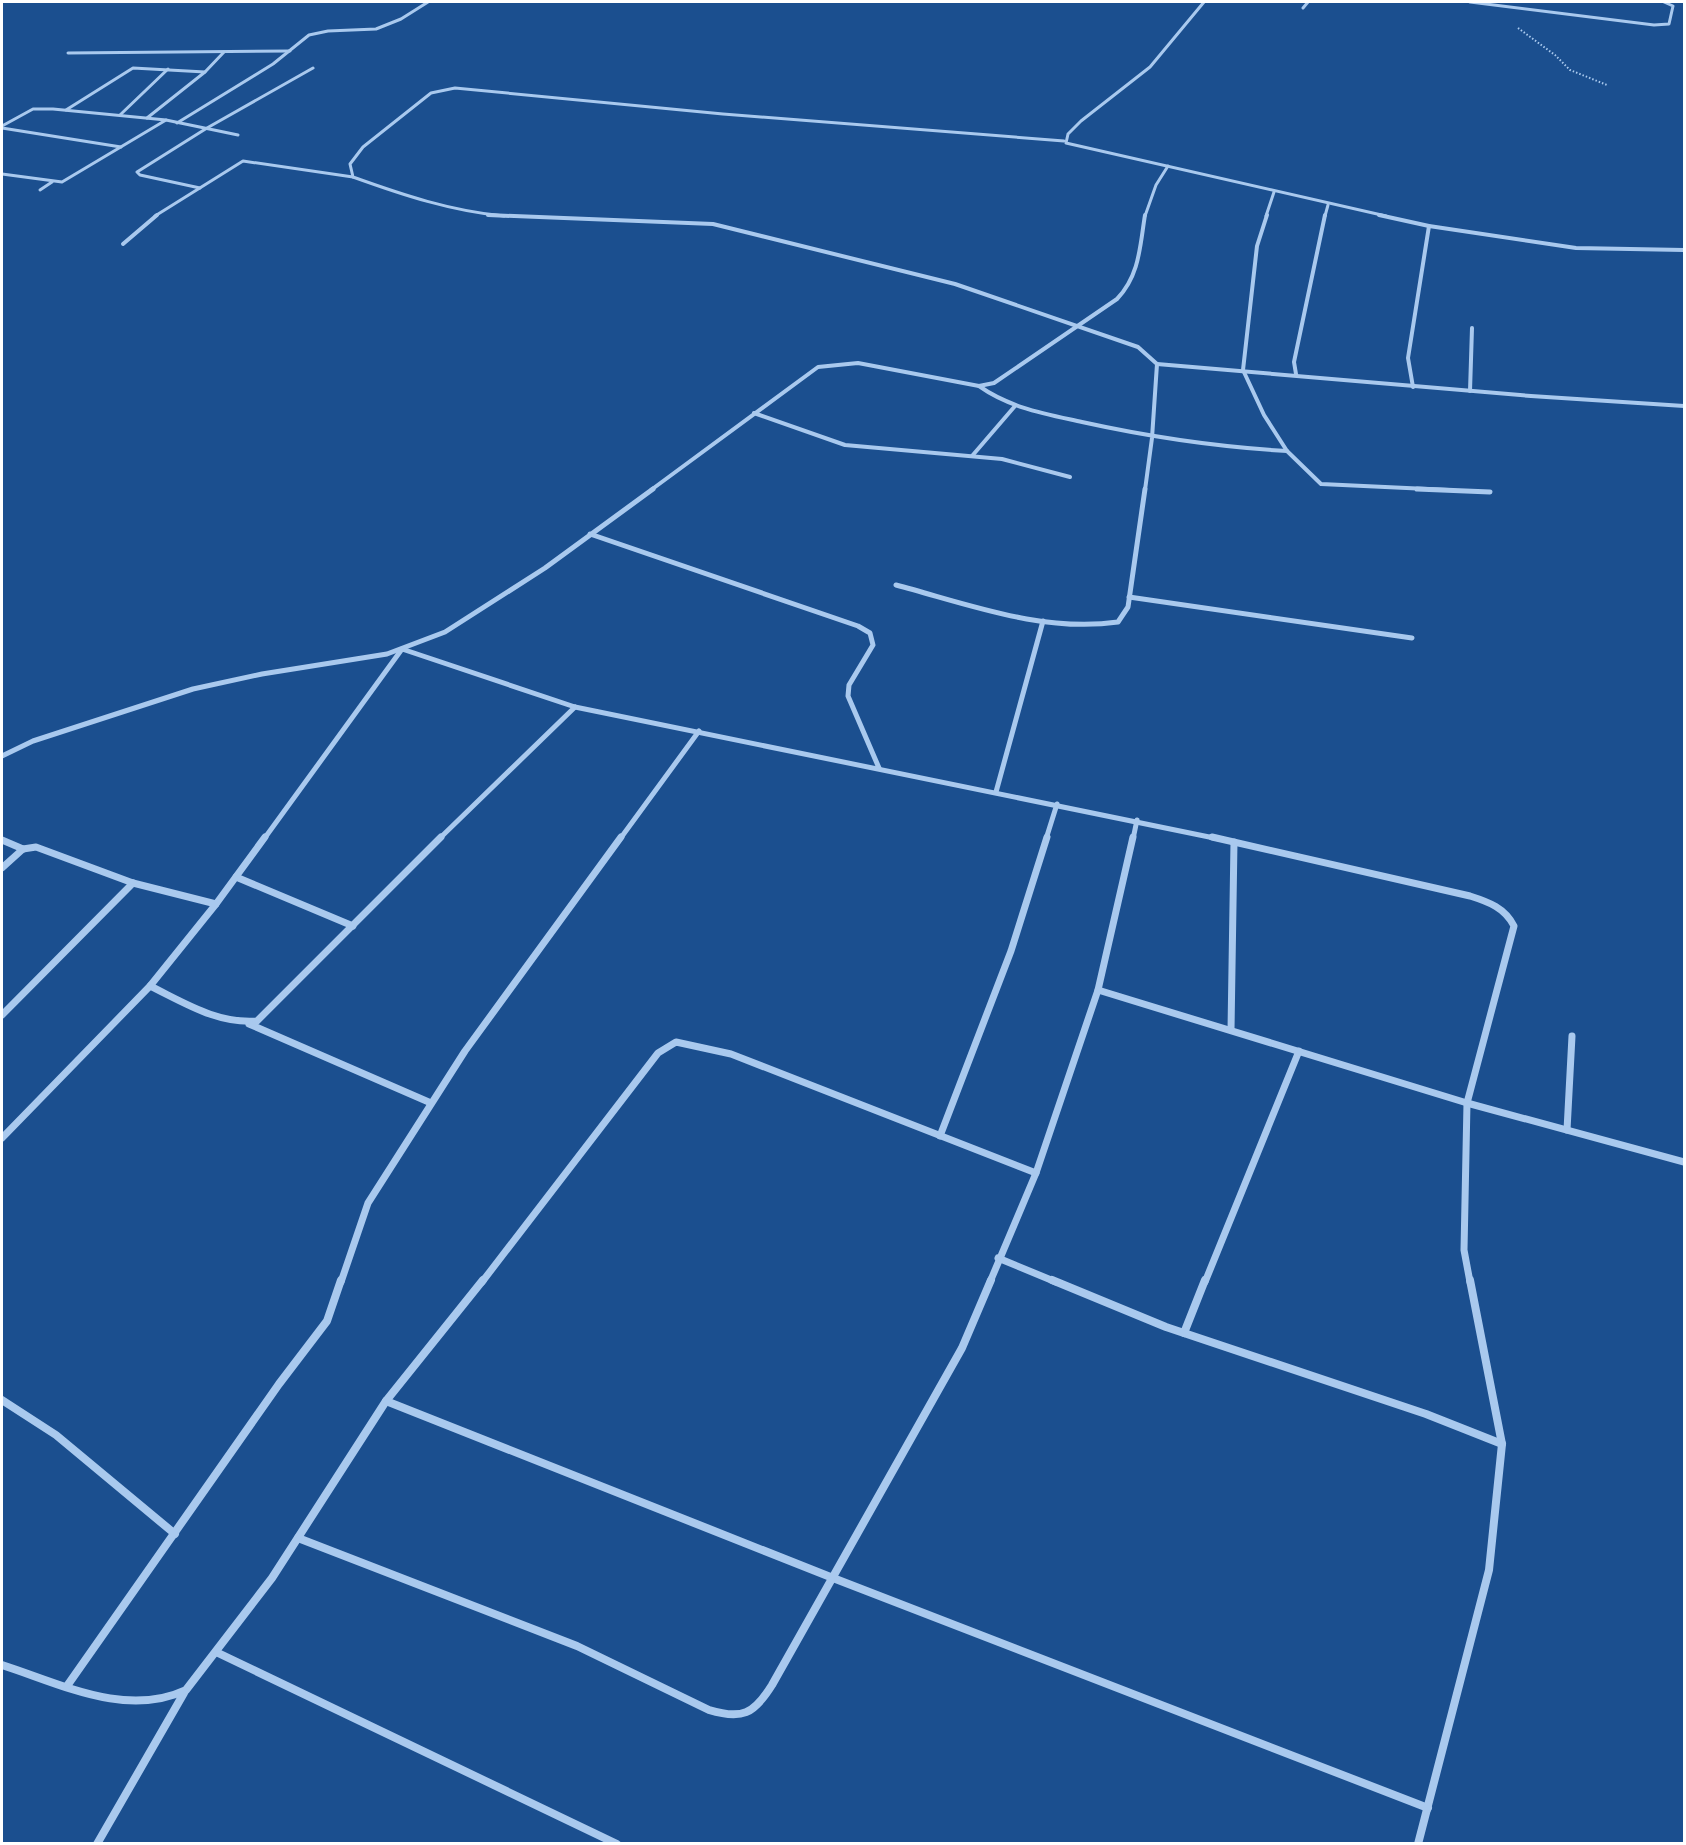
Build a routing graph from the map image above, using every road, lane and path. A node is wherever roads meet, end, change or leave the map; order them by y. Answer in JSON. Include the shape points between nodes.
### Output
{"nodes":[{"id":1,"x":428,"y":2,"type":"edge"},
{"id":2,"x":1204,"y":2,"type":"edge"},
{"id":3,"x":1308,"y":2,"type":"edge"},
{"id":4,"x":1470,"y":2,"type":"edge"},
{"id":5,"x":1664,"y":2,"type":"edge"},
{"id":6,"x":1303,"y":8,"type":"dead end"},
{"id":7,"x":1514,"y":27,"type":"dead end"},
{"id":8,"x":291,"y":51,"type":"junction"},
{"id":9,"x":224,"y":52,"type":"junction"},
{"id":10,"x":68,"y":53,"type":"dead end"},
{"id":11,"x":313,"y":68,"type":"dead end"},
{"id":12,"x":168,"y":69,"type":"junction"},
{"id":13,"x":205,"y":72,"type":"junction"},
{"id":14,"x":1607,"y":85,"type":"dead end"},
{"id":15,"x":66,"y":110,"type":"junction"},
{"id":16,"x":120,"y":115,"type":"junction"},
{"id":17,"x":147,"y":118,"type":"junction"},
{"id":18,"x":165,"y":120,"type":"junction"},
{"id":19,"x":177,"y":123,"type":"junction"},
{"id":20,"x":2,"y":127,"type":"edge"},
{"id":21,"x":207,"y":128,"type":"junction"},
{"id":22,"x":238,"y":135,"type":"dead end"},
{"id":23,"x":1064,"y":141,"type":"junction"},
{"id":24,"x":121,"y":147,"type":"junction"},
{"id":25,"x":1168,"y":166,"type":"junction"},
{"id":26,"x":2,"y":174,"type":"edge"},
{"id":27,"x":353,"y":177,"type":"junction"},
{"id":28,"x":53,"y":182,"type":"junction"},
{"id":29,"x":200,"y":188,"type":"junction"},
{"id":30,"x":40,"y":190,"type":"dead end"},
{"id":31,"x":1274,"y":192,"type":"junction"},
{"id":32,"x":1328,"y":205,"type":"junction"},
{"id":33,"x":1430,"y":226,"type":"junction"},
{"id":34,"x":123,"y":244,"type":"dead end"},
{"id":35,"x":1684,"y":250,"type":"edge"},
{"id":36,"x":1078,"y":325,"type":"junction"},
{"id":37,"x":1472,"y":328,"type":"dead end"},
{"id":38,"x":1157,"y":364,"type":"junction"},
{"id":39,"x":1243,"y":370,"type":"junction"},
{"id":40,"x":1296,"y":374,"type":"junction"},
{"id":41,"x":979,"y":386,"type":"junction"},
{"id":42,"x":1413,"y":387,"type":"junction"},
{"id":43,"x":1470,"y":391,"type":"junction"},
{"id":44,"x":1015,"y":406,"type":"junction"},
{"id":45,"x":1684,"y":406,"type":"edge"},
{"id":46,"x":754,"y":413,"type":"junction"},
{"id":47,"x":1152,"y":438,"type":"junction"},
{"id":48,"x":1287,"y":451,"type":"junction"},
{"id":49,"x":972,"y":456,"type":"junction"},
{"id":50,"x":1070,"y":477,"type":"dead end"},
{"id":51,"x":1490,"y":492,"type":"dead end"},
{"id":52,"x":590,"y":534,"type":"junction"},
{"id":53,"x":896,"y":585,"type":"dead end"},
{"id":54,"x":1129,"y":597,"type":"junction"},
{"id":55,"x":1043,"y":621,"type":"junction"},
{"id":56,"x":1412,"y":638,"type":"dead end"},
{"id":57,"x":402,"y":649,"type":"junction"},
{"id":58,"x":575,"y":707,"type":"junction"},
{"id":59,"x":699,"y":731,"type":"junction"},
{"id":60,"x":2,"y":756,"type":"edge"},
{"id":61,"x":879,"y":768,"type":"junction"},
{"id":62,"x":996,"y":792,"type":"junction"},
{"id":63,"x":1057,"y":804,"type":"junction"},
{"id":64,"x":1137,"y":820,"type":"junction"},
{"id":65,"x":2,"y":840,"type":"edge"},
{"id":66,"x":1234,"y":842,"type":"junction"},
{"id":67,"x":23,"y":849,"type":"junction"},
{"id":68,"x":2,"y":868,"type":"edge"},
{"id":69,"x":236,"y":877,"type":"junction"},
{"id":70,"x":133,"y":883,"type":"junction"},
{"id":71,"x":216,"y":904,"type":"junction"},
{"id":72,"x":353,"y":926,"type":"junction"},
{"id":73,"x":150,"y":986,"type":"junction"},
{"id":74,"x":1098,"y":990,"type":"junction"},
{"id":75,"x":2,"y":1015,"type":"edge"},
{"id":76,"x":245,"y":1022,"type":"junction"},
{"id":77,"x":1231,"y":1030,"type":"junction"},
{"id":78,"x":1572,"y":1036,"type":"dead end"},
{"id":79,"x":1299,"y":1051,"type":"junction"},
{"id":80,"x":431,"y":1103,"type":"junction"},
{"id":81,"x":1467,"y":1103,"type":"junction"},
{"id":82,"x":1567,"y":1130,"type":"junction"},
{"id":83,"x":940,"y":1136,"type":"junction"},
{"id":84,"x":2,"y":1138,"type":"edge"},
{"id":85,"x":1684,"y":1162,"type":"edge"},
{"id":86,"x":1036,"y":1173,"type":"junction"},
{"id":87,"x":998,"y":1258,"type":"junction"},
{"id":88,"x":1184,"y":1333,"type":"junction"},
{"id":89,"x":2,"y":1400,"type":"edge"},
{"id":90,"x":386,"y":1401,"type":"junction"},
{"id":91,"x":1502,"y":1444,"type":"junction"},
{"id":92,"x":175,"y":1534,"type":"junction"},
{"id":93,"x":298,"y":1538,"type":"junction"},
{"id":94,"x":833,"y":1578,"type":"junction"},
{"id":95,"x":216,"y":1652,"type":"junction"},
{"id":96,"x":2,"y":1665,"type":"edge"},
{"id":97,"x":67,"y":1686,"type":"junction"},
{"id":98,"x":186,"y":1690,"type":"junction"},
{"id":99,"x":1428,"y":1808,"type":"junction"},
{"id":100,"x":97,"y":1844,"type":"edge"},
{"id":101,"x":617,"y":1844,"type":"edge"},
{"id":102,"x":1418,"y":1844,"type":"edge"}],
"edges":[{"from":1,"to":8,"type":"street","via":[[376,30],[309,35]]},
{"from":2,"to":23,"type":"street","via":[[1150,67],[1081,121]]},
{"from":3,"to":6,"type":"street"},
{"from":4,"to":5,"type":"street","via":[[1654,25],[1668,24],[1672,19],[1673,6]]},
{"from":7,"to":14,"type":"path","via":[[1570,70]]},
{"from":8,"to":9,"type":"street"},
{"from":8,"to":19,"type":"street"},
{"from":9,"to":10,"type":"street"},
{"from":9,"to":13,"type":"street"},
{"from":11,"to":21,"type":"street"},
{"from":12,"to":13,"type":"street"},
{"from":12,"to":15,"type":"street","via":[[132,69]]},
{"from":12,"to":16,"type":"street"},
{"from":13,"to":17,"type":"street"},
{"from":15,"to":16,"type":"street"},
{"from":15,"to":20,"type":"street","via":[[33,109]]},
{"from":16,"to":17,"type":"street"},
{"from":17,"to":18,"type":"street"},
{"from":18,"to":19,"type":"street"},
{"from":18,"to":24,"type":"street"},
{"from":19,"to":21,"type":"street"},
{"from":20,"to":24,"type":"street"},
{"from":21,"to":22,"type":"street"},
{"from":21,"to":29,"type":"street","via":[[138,172]]},
{"from":23,"to":25,"type":"street"},
{"from":23,"to":27,"type":"street","via":[[459,88],[427,96],[363,147],[350,165]]},
{"from":24,"to":28,"type":"street","via":[[66,180]]},
{"from":25,"to":31,"type":"street"},
{"from":25,"to":36,"type":"street","via":[[1159,177],[1144,221],[1142,252],[1128,288]]},
{"from":26,"to":28,"type":"street"},
{"from":27,"to":29,"type":"street","via":[[247,160]]},
{"from":27,"to":36,"type":"street","via":[[424,202],[472,213],[713,224],[955,284]]},
{"from":28,"to":30,"type":"street"},
{"from":29,"to":34,"type":"street","via":[[146,222]]},
{"from":31,"to":32,"type":"street"},
{"from":31,"to":39,"type":"street","via":[[1257,246]]},
{"from":32,"to":33,"type":"street"},
{"from":32,"to":40,"type":"street","via":[[1294,362]]},
{"from":33,"to":35,"type":"street","via":[[1576,248]]},
{"from":33,"to":42,"type":"street","via":[[1408,358]]},
{"from":36,"to":38,"type":"street","via":[[1138,347]]},
{"from":36,"to":41,"type":"street","via":[[997,382]]},
{"from":37,"to":43,"type":"street"},
{"from":38,"to":39,"type":"street"},
{"from":38,"to":47,"type":"street"},
{"from":39,"to":40,"type":"street"},
{"from":39,"to":48,"type":"street","via":[[1264,415]]},
{"from":40,"to":42,"type":"street"},
{"from":41,"to":44,"type":"street"},
{"from":41,"to":46,"type":"street","via":[[858,363],[828,364],[808,373]]},
{"from":42,"to":43,"type":"street"},
{"from":43,"to":45,"type":"street"},
{"from":44,"to":47,"type":"street"},
{"from":44,"to":49,"type":"street"},
{"from":46,"to":49,"type":"street","via":[[845,445]]},
{"from":46,"to":52,"type":"street"},
{"from":47,"to":48,"type":"street"},
{"from":47,"to":54,"type":"street"},
{"from":48,"to":51,"type":"street","via":[[1321,484]]},
{"from":49,"to":50,"type":"street","via":[[1012,460]]},
{"from":52,"to":57,"type":"street","via":[[462,622]]},
{"from":52,"to":61,"type":"street","via":[[870,633],[873,645],[849,685],[848,696]]},
{"from":53,"to":55,"type":"street"},
{"from":54,"to":55,"type":"street","via":[[1124,614],[1114,623],[1086,626]]},
{"from":54,"to":56,"type":"street"},
{"from":55,"to":62,"type":"street"},
{"from":57,"to":58,"type":"street"},
{"from":57,"to":60,"type":"street","via":[[193,689],[33,741]]},
{"from":57,"to":69,"type":"street"},
{"from":58,"to":59,"type":"street"},
{"from":58,"to":72,"type":"street"},
{"from":59,"to":61,"type":"street"},
{"from":59,"to":80,"type":"street"},
{"from":61,"to":62,"type":"street"},
{"from":62,"to":63,"type":"street"},
{"from":63,"to":64,"type":"street"},
{"from":63,"to":83,"type":"street","via":[[1011,951]]},
{"from":64,"to":66,"type":"street"},
{"from":64,"to":74,"type":"street"},
{"from":65,"to":67,"type":"street"},
{"from":66,"to":77,"type":"street"},
{"from":66,"to":81,"type":"street","via":[[1463,894],[1489,903],[1509,916],[1514,932]]},
{"from":67,"to":68,"type":"street"},
{"from":67,"to":70,"type":"street","via":[[41,848]]},
{"from":69,"to":71,"type":"street"},
{"from":69,"to":72,"type":"street"},
{"from":70,"to":71,"type":"street"},
{"from":70,"to":75,"type":"street"},
{"from":71,"to":73,"type":"street"},
{"from":72,"to":76,"type":"street","via":[[260,1020]]},
{"from":73,"to":76,"type":"street","via":[[218,1018]]},
{"from":73,"to":84,"type":"street"},
{"from":74,"to":77,"type":"street"},
{"from":74,"to":86,"type":"street"},
{"from":76,"to":80,"type":"street"},
{"from":77,"to":79,"type":"street"},
{"from":78,"to":82,"type":"street"},
{"from":79,"to":81,"type":"street"},
{"from":79,"to":88,"type":"street"},
{"from":80,"to":92,"type":"street","via":[[368,1203],[327,1321]]},
{"from":81,"to":82,"type":"street"},
{"from":81,"to":91,"type":"street","via":[[1464,1250]]},
{"from":82,"to":85,"type":"street"},
{"from":83,"to":86,"type":"street"},
{"from":83,"to":90,"type":"street","via":[[731,1054],[671,1044],[658,1053]]},
{"from":86,"to":87,"type":"street"},
{"from":87,"to":88,"type":"street"},
{"from":87,"to":94,"type":"street","via":[[962,1348]]},
{"from":88,"to":91,"type":"street","via":[[1426,1414]]},
{"from":89,"to":92,"type":"street","via":[[56,1435]]},
{"from":90,"to":93,"type":"street"},
{"from":90,"to":94,"type":"street"},
{"from":91,"to":99,"type":"street","via":[[1489,1570]]},
{"from":92,"to":97,"type":"street"},
{"from":93,"to":94,"type":"street","via":[[616,1663],[687,1699],[736,1716],[763,1699]]},
{"from":93,"to":95,"type":"street"},
{"from":94,"to":99,"type":"street"},
{"from":95,"to":98,"type":"street"},
{"from":95,"to":101,"type":"street"},
{"from":96,"to":97,"type":"street"},
{"from":97,"to":98,"type":"street","via":[[133,1702],[171,1698]]},
{"from":98,"to":100,"type":"street"},
{"from":99,"to":102,"type":"street"}]}
